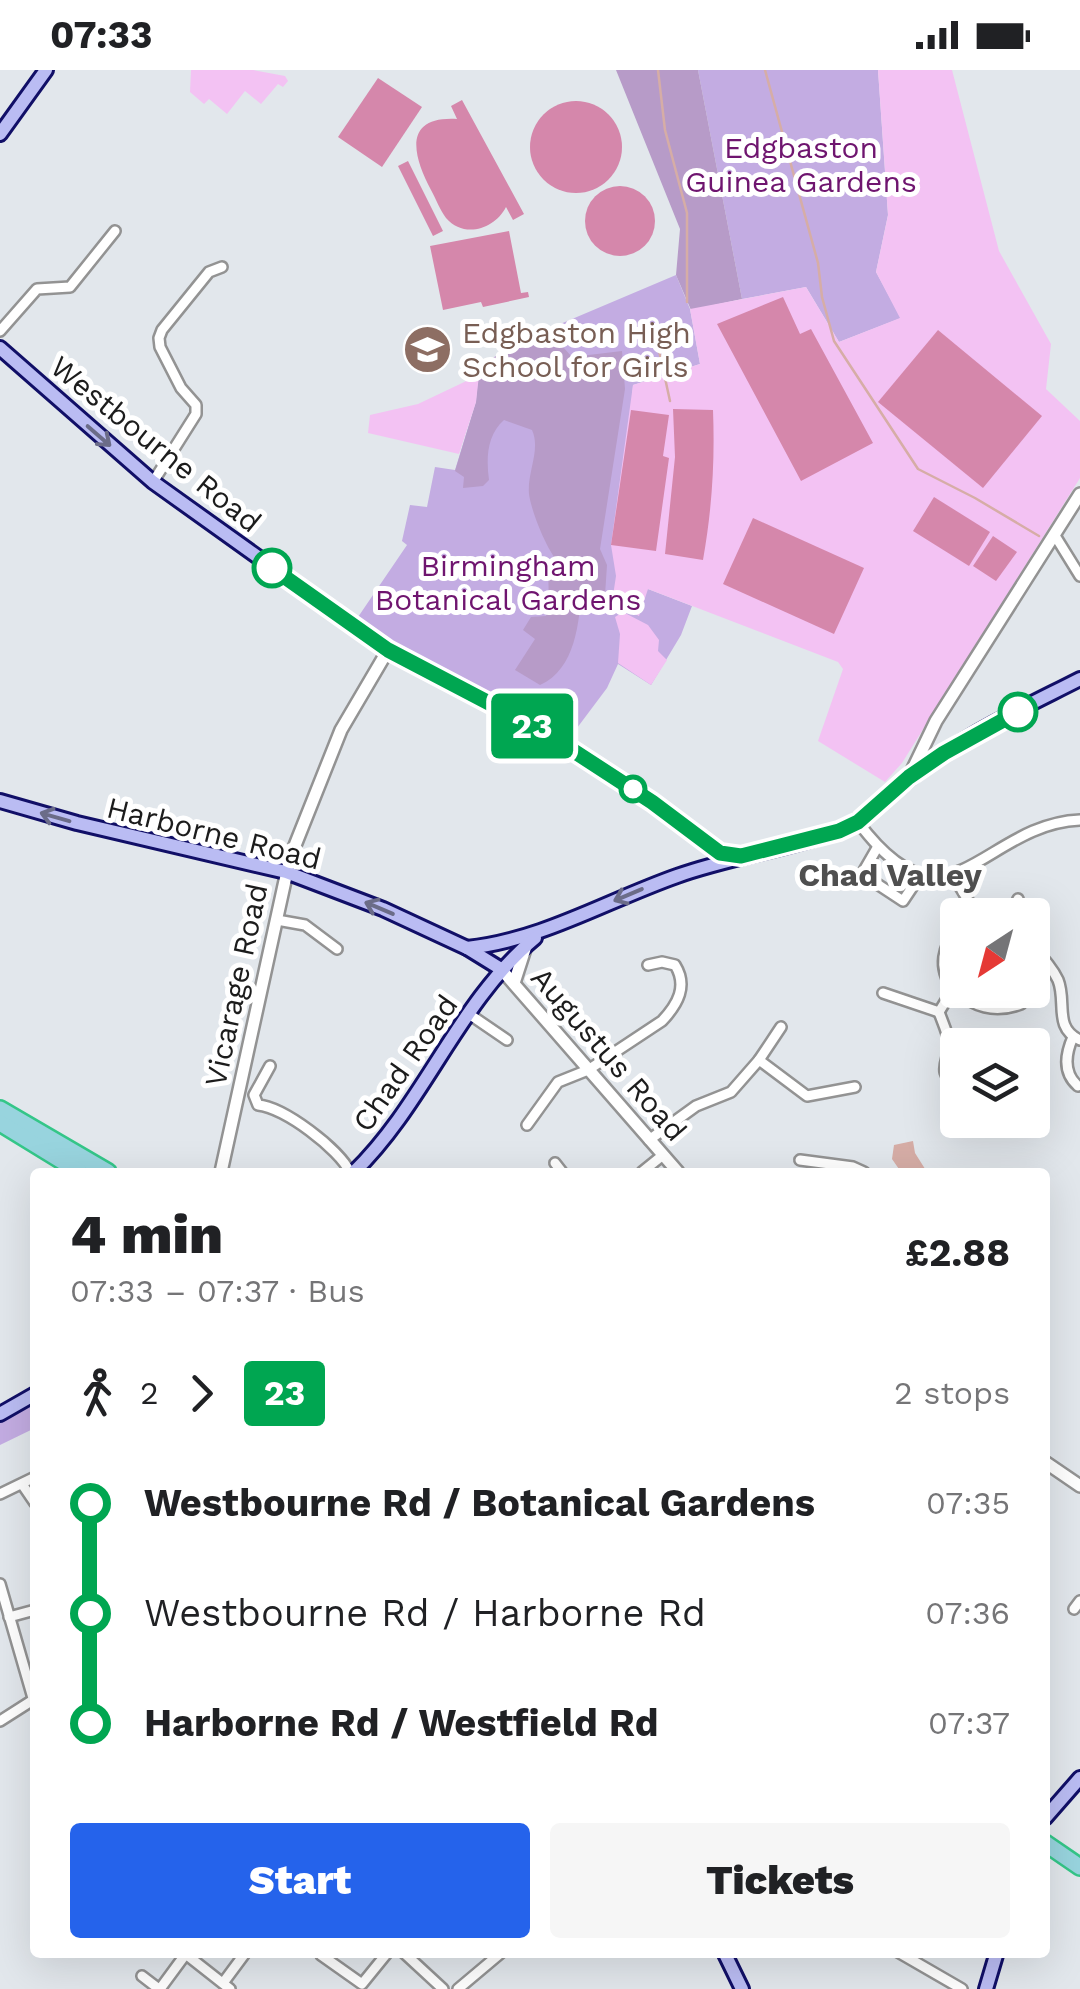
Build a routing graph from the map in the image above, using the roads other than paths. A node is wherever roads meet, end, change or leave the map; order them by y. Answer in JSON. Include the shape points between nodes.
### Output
{"nodes":[{"id":1,"x":46,"y":70,"type":"edge"},
{"id":2,"x":0,"y":134,"type":"edge"},
{"id":3,"x":115,"y":231,"type":"dead end"},
{"id":4,"x":222,"y":267,"type":"dead end"},
{"id":5,"x":0,"y":331,"type":"edge"},
{"id":6,"x":0,"y":348,"type":"edge"},
{"id":7,"x":153,"y":482,"type":"junction"},
{"id":8,"x":1080,"y":494,"type":"edge"},
{"id":9,"x":1054,"y":534,"type":"junction"},
{"id":10,"x":1080,"y":576,"type":"edge"},
{"id":11,"x":388,"y":650,"type":"junction"},
{"id":12,"x":1080,"y":679,"type":"edge"},
{"id":13,"x":909,"y":777,"type":"junction"},
{"id":14,"x":0,"y":801,"type":"edge"},
{"id":15,"x":1080,"y":820,"type":"edge"},
{"id":16,"x":858,"y":822,"type":"junction"},
{"id":17,"x":878,"y":848,"type":"junction"},
{"id":18,"x":719,"y":858,"type":"junction"},
{"id":19,"x":286,"y":872,"type":"junction"},
{"id":20,"x":953,"y":875,"type":"junction"},
{"id":21,"x":920,"y":877,"type":"junction"},
{"id":22,"x":963,"y":898,"type":"edge"},
{"id":23,"x":277,"y":920,"type":"junction"},
{"id":24,"x":541,"y":933,"type":"junction"},
{"id":25,"x":468,"y":948,"type":"junction"},
{"id":26,"x":336,"y":949,"type":"dead end"},
{"id":27,"x":648,"y":965,"type":"dead end"},
{"id":28,"x":1050,"y":970,"type":"edge"},
{"id":29,"x":504,"y":977,"type":"junction"},
{"id":30,"x":882,"y":993,"type":"dead end"},
{"id":31,"x":941,"y":1008,"type":"edge"},
{"id":32,"x":985,"y":1008,"type":"edge"},
{"id":33,"x":1010,"y":1008,"type":"edge"},
{"id":34,"x":939,"y":1012,"type":"junction"},
{"id":35,"x":469,"y":1014,"type":"junction"},
{"id":36,"x":781,"y":1027,"type":"dead end"},
{"id":37,"x":944,"y":1028,"type":"edge"},
{"id":38,"x":1076,"y":1038,"type":"edge"},
{"id":39,"x":507,"y":1040,"type":"dead end"},
{"id":40,"x":759,"y":1060,"type":"junction"},
{"id":41,"x":270,"y":1066,"type":"dead end"},
{"id":42,"x":588,"y":1070,"type":"junction"},
{"id":43,"x":1078,"y":1086,"type":"edge"},
{"id":44,"x":855,"y":1087,"type":"dead end"},
{"id":45,"x":238,"y":1097,"type":"junction"},
{"id":46,"x":258,"y":1105,"type":"junction"},
{"id":47,"x":0,"y":1109,"type":"edge"},
{"id":48,"x":0,"y":1123,"type":"edge"},
{"id":49,"x":527,"y":1124,"type":"dead end"},
{"id":50,"x":649,"y":1140,"type":"junction"},
{"id":51,"x":663,"y":1155,"type":"junction"},
{"id":52,"x":800,"y":1160,"type":"dead end"},
{"id":53,"x":73,"y":1168,"type":"edge"},
{"id":54,"x":97,"y":1168,"type":"edge"},
{"id":55,"x":223,"y":1168,"type":"edge"},
{"id":56,"x":349,"y":1168,"type":"edge"},
{"id":57,"x":356,"y":1168,"type":"edge"},
{"id":58,"x":647,"y":1168,"type":"edge"},
{"id":59,"x":674,"y":1168,"type":"edge"},
{"id":60,"x":856,"y":1168,"type":"edge"},
{"id":61,"x":30,"y":1397,"type":"edge"},
{"id":62,"x":0,"y":1414,"type":"edge"},
{"id":63,"x":1050,"y":1465,"type":"edge"},
{"id":64,"x":30,"y":1480,"type":"edge"},
{"id":65,"x":22,"y":1484,"type":"junction"},
{"id":66,"x":1080,"y":1486,"type":"edge"},
{"id":67,"x":0,"y":1494,"type":"edge"},
{"id":68,"x":30,"y":1496,"type":"edge"},
{"id":69,"x":0,"y":1584,"type":"edge"},
{"id":70,"x":30,"y":1611,"type":"edge"},
{"id":71,"x":9,"y":1617,"type":"junction"},
{"id":72,"x":30,"y":1677,"type":"edge"},
{"id":73,"x":30,"y":1704,"type":"edge"},
{"id":74,"x":0,"y":1721,"type":"edge"},
{"id":75,"x":1080,"y":1778,"type":"edge"},
{"id":76,"x":1050,"y":1812,"type":"edge"},
{"id":77,"x":1050,"y":1846,"type":"edge"},
{"id":78,"x":1080,"y":1867,"type":"edge"},
{"id":79,"x":181,"y":1958,"type":"edge"},
{"id":80,"x":189,"y":1958,"type":"edge"},
{"id":81,"x":242,"y":1958,"type":"edge"},
{"id":82,"x":325,"y":1958,"type":"edge"},
{"id":83,"x":383,"y":1958,"type":"edge"},
{"id":84,"x":410,"y":1958,"type":"edge"},
{"id":85,"x":495,"y":1958,"type":"edge"},
{"id":86,"x":727,"y":1958,"type":"edge"},
{"id":87,"x":908,"y":1958,"type":"edge"},
{"id":88,"x":995,"y":1958,"type":"edge"},
{"id":89,"x":142,"y":1976,"type":"dead end"},
{"id":90,"x":226,"y":1986,"type":"edge"},
{"id":91,"x":159,"y":1989,"type":"edge"},
{"id":92,"x":444,"y":1989,"type":"edge"},
{"id":93,"x":458,"y":1989,"type":"edge"},
{"id":94,"x":742,"y":1989,"type":"edge"},
{"id":95,"x":962,"y":1989,"type":"edge"},
{"id":96,"x":986,"y":1989,"type":"edge"}],
"edges":[{"from":1,"to":2,"type":"main road"},
{"from":3,"to":5,"type":"street","via":[[70,287],[37,289]]},
{"from":4,"to":7,"type":"street","via":[[209,272],[162,330],[160,347],[196,414]]},
{"from":6,"to":7,"type":"main road","name":"Westbourne Road","one_way":true},
{"from":7,"to":11,"type":"main road","name":"Westbourne Road"},
{"from":8,"to":9,"type":"street"},
{"from":9,"to":10,"type":"street"},
{"from":9,"to":13,"type":"street","via":[[936,721]]},
{"from":11,"to":18,"type":"main road","name":"Westbourne Road","via":[[546,733],[652,802]]},
{"from":11,"to":19,"type":"street","name":"Vicarage Road","via":[[341,730]]},
{"from":12,"to":13,"type":"main road"},
{"from":13,"to":16,"type":"main road"},
{"from":19,"to":14,"type":"main road","name":"Harborne Road","one_way":true},
{"from":15,"to":20,"type":"street","via":[[1056,821]]},
{"from":16,"to":17,"type":"street"},
{"from":16,"to":18,"type":"main road","via":[[818,839]]},
{"from":17,"to":21,"type":"street"},
{"from":17,"to":21,"type":"street","via":[[862,874],[903,901]]},
{"from":18,"to":24,"type":"main road","one_way":true},
{"from":19,"to":23,"type":"street","name":"Vicarage Road"},
{"from":25,"to":19,"type":"main road","name":"Harborne Road","one_way":true},
{"from":20,"to":21,"type":"street"},
{"from":20,"to":22,"type":"street"},
{"from":23,"to":26,"type":"street","via":[[305,925]]},
{"from":23,"to":45,"type":"street","name":"Vicarage Road"},
{"from":24,"to":25,"type":"main road"},
{"from":24,"to":29,"type":"main road"},
{"from":25,"to":29,"type":"main road","name":"Harborne Road"},
{"from":27,"to":42,"type":"street","via":[[675,965],[681,976],[678,1001],[662,1021]]},
{"from":28,"to":38,"type":"street","via":[[1060,984],[1060,1013]]},
{"from":29,"to":35,"type":"main road","name":"Chad Road"},
{"from":29,"to":42,"type":"street","name":"Augustus Road"},
{"from":30,"to":34,"type":"street"},
{"from":31,"to":34,"type":"street"},
{"from":32,"to":33,"type":"street"},
{"from":34,"to":37,"type":"street"},
{"from":35,"to":39,"type":"street"},
{"from":35,"to":57,"type":"main road","name":"Chad Road","via":[[401,1117]]},
{"from":36,"to":40,"type":"street"},
{"from":38,"to":43,"type":"street","via":[[1067,1064]]},
{"from":40,"to":44,"type":"street","via":[[807,1096]]},
{"from":40,"to":50,"type":"street","via":[[731,1092],[696,1106]]},
{"from":41,"to":46,"type":"street","via":[[254,1094]]},
{"from":42,"to":49,"type":"street","via":[[558,1082]]},
{"from":42,"to":50,"type":"street","name":"Augustus Road"},
{"from":45,"to":46,"type":"street"},
{"from":45,"to":55,"type":"street","name":"Vicarage Road"},
{"from":46,"to":56,"type":"street","via":[[271,1106]]},
{"from":47,"to":54,"type":"highway"},
{"from":48,"to":53,"type":"highway"},
{"from":50,"to":51,"type":"street","name":"Augustus Road"},
{"from":51,"to":58,"type":"street"},
{"from":51,"to":59,"type":"street","name":"Augustus Road"},
{"from":52,"to":60,"type":"street"},
{"from":61,"to":62,"type":"main road"},
{"from":63,"to":66,"type":"street"},
{"from":64,"to":65,"type":"street"},
{"from":65,"to":67,"type":"street"},
{"from":65,"to":68,"type":"street"},
{"from":69,"to":71,"type":"street"},
{"from":70,"to":71,"type":"street"},
{"from":71,"to":72,"type":"street"},
{"from":73,"to":74,"type":"street"},
{"from":75,"to":76,"type":"main road"},
{"from":77,"to":78,"type":"highway"},
{"from":79,"to":91,"type":"street"},
{"from":80,"to":90,"type":"street"},
{"from":81,"to":90,"type":"street"},
{"from":82,"to":83,"type":"street","via":[[362,1984]]},
{"from":84,"to":92,"type":"street"},
{"from":85,"to":93,"type":"street"},
{"from":86,"to":94,"type":"main road"},
{"from":87,"to":95,"type":"street"},
{"from":88,"to":96,"type":"main road"},
{"from":89,"to":91,"type":"street"}]}
